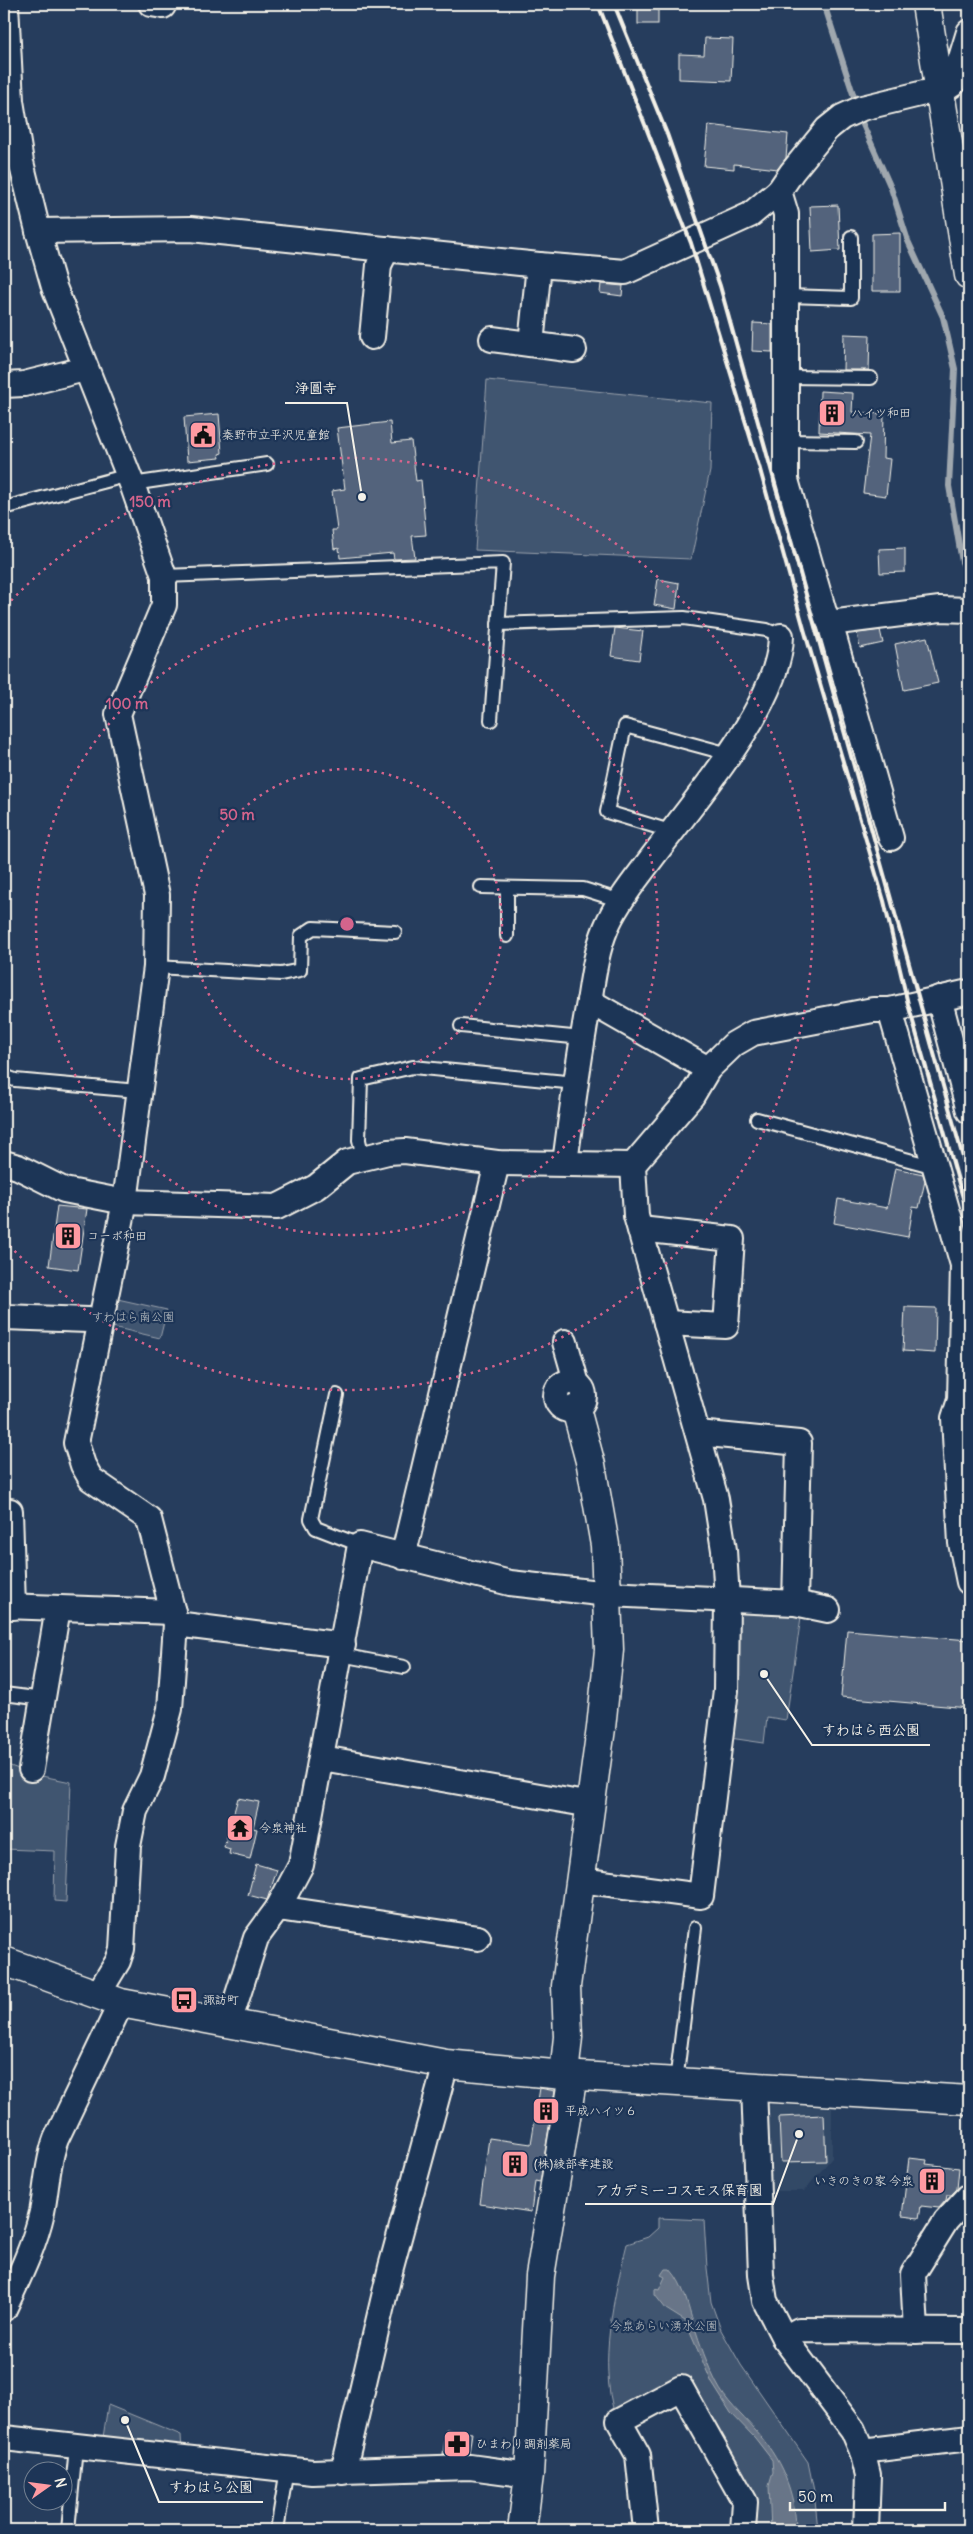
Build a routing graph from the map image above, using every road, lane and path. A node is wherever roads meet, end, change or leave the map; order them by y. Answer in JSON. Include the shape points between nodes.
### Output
{"nodes":[{"id":1,"x":6,"y":4,"type":"edge"},
{"id":2,"x":926,"y":4,"type":"edge"},
{"id":3,"x":969,"y":32,"type":"edge"},
{"id":4,"x":941,"y":92,"type":"junction"},
{"id":5,"x":779,"y":191,"type":"junction"},
{"id":6,"x":38,"y":231,"type":"junction"},
{"id":7,"x":851,"y":236,"type":"dead end"},
{"id":8,"x":387,"y":249,"type":"junction"},
{"id":9,"x":539,"y":265,"type":"junction"},
{"id":10,"x":969,"y":275,"type":"edge"},
{"id":11,"x":787,"y":296,"type":"junction"},
{"id":12,"x":372,"y":337,"type":"dead end"},
{"id":13,"x":492,"y":339,"type":"dead end"},
{"id":14,"x":531,"y":344,"type":"junction"},
{"id":15,"x":574,"y":350,"type":"dead end"},
{"id":16,"x":84,"y":369,"type":"junction"},
{"id":17,"x":787,"y":376,"type":"junction"},
{"id":18,"x":871,"y":378,"type":"dead end"},
{"id":19,"x":4,"y":385,"type":"edge"},
{"id":20,"x":786,"y":441,"type":"junction"},
{"id":21,"x":856,"y":442,"type":"dead end"},
{"id":22,"x":267,"y":464,"type":"dead end"},
{"id":23,"x":130,"y":480,"type":"junction"},
{"id":24,"x":4,"y":508,"type":"edge"},
{"id":25,"x":164,"y":576,"type":"junction"},
{"id":26,"x":969,"y":610,"type":"edge"},
{"id":27,"x":830,"y":623,"type":"junction"},
{"id":28,"x":498,"y":624,"type":"junction"},
{"id":29,"x":781,"y":636,"type":"joint"},
{"id":30,"x":490,"y":720,"type":"dead end"},
{"id":31,"x":729,"y":754,"type":"junction"},
{"id":32,"x":670,"y":831,"type":"junction"},
{"id":33,"x":891,"y":838,"type":"dead end"},
{"id":34,"x":481,"y":887,"type":"dead end"},
{"id":35,"x":507,"y":888,"type":"junction"},
{"id":36,"x":621,"y":901,"type":"junction"},
{"id":37,"x":394,"y":932,"type":"dead end"},
{"id":38,"x":507,"y":936,"type":"dead end"},
{"id":39,"x":156,"y":967,"type":"junction"},
{"id":40,"x":969,"y":992,"type":"edge"},
{"id":41,"x":939,"y":998,"type":"junction"},
{"id":42,"x":589,"y":1001,"type":"junction"},
{"id":43,"x":890,"y":1010,"type":"junction"},
{"id":44,"x":461,"y":1026,"type":"dead end"},
{"id":45,"x":582,"y":1038,"type":"junction"},
{"id":46,"x":708,"y":1069,"type":"junction"},
{"id":47,"x":4,"y":1076,"type":"edge"},
{"id":48,"x":576,"y":1083,"type":"junction"},
{"id":49,"x":138,"y":1091,"type":"junction"},
{"id":50,"x":969,"y":1111,"type":"edge"},
{"id":51,"x":757,"y":1119,"type":"dead end"},
{"id":52,"x":363,"y":1157,"type":"junction"},
{"id":53,"x":4,"y":1163,"type":"edge"},
{"id":54,"x":497,"y":1163,"type":"junction"},
{"id":55,"x":564,"y":1163,"type":"junction"},
{"id":56,"x":633,"y":1166,"type":"junction"},
{"id":57,"x":935,"y":1167,"type":"junction"},
{"id":58,"x":124,"y":1202,"type":"junction"},
{"id":59,"x":640,"y":1229,"type":"junction"},
{"id":60,"x":4,"y":1317,"type":"edge"},
{"id":61,"x":88,"y":1320,"type":"dead end"},
{"id":62,"x":666,"y":1322,"type":"junction"},
{"id":63,"x":565,"y":1342,"type":"dead end"},
{"id":64,"x":337,"y":1396,"type":"dead end"},
{"id":65,"x":576,"y":1396,"type":"joint"},
{"id":66,"x":698,"y":1433,"type":"junction"},
{"id":67,"x":4,"y":1511,"type":"edge"},
{"id":68,"x":360,"y":1545,"type":"junction"},
{"id":69,"x":403,"y":1557,"type":"junction"},
{"id":70,"x":969,"y":1582,"type":"edge"},
{"id":71,"x":608,"y":1594,"type":"junction"},
{"id":72,"x":727,"y":1600,"type":"junction"},
{"id":73,"x":795,"y":1603,"type":"junction"},
{"id":74,"x":9,"y":1607,"type":"edge"},
{"id":75,"x":58,"y":1608,"type":"junction"},
{"id":76,"x":828,"y":1610,"type":"dead end"},
{"id":77,"x":175,"y":1618,"type":"junction"},
{"id":78,"x":342,"y":1650,"type":"junction"},
{"id":79,"x":404,"y":1667,"type":"dead end"},
{"id":80,"x":4,"y":1694,"type":"edge"},
{"id":81,"x":42,"y":1699,"type":"junction"},
{"id":82,"x":322,"y":1758,"type":"junction"},
{"id":83,"x":31,"y":1769,"type":"dead end"},
{"id":84,"x":591,"y":1805,"type":"junction"},
{"id":85,"x":580,"y":1880,"type":"junction"},
{"id":86,"x":278,"y":1908,"type":"junction"},
{"id":87,"x":695,"y":1928,"type":"dead end"},
{"id":88,"x":478,"y":1938,"type":"dead end"},
{"id":89,"x":4,"y":1961,"type":"edge"},
{"id":90,"x":109,"y":1999,"type":"junction"},
{"id":91,"x":229,"y":2023,"type":"junction"},
{"id":92,"x":446,"y":2064,"type":"junction"},
{"id":93,"x":568,"y":2075,"type":"junction"},
{"id":94,"x":676,"y":2082,"type":"junction"},
{"id":95,"x":754,"y":2086,"type":"junction"},
{"id":96,"x":969,"y":2100,"type":"edge"},
{"id":97,"x":969,"y":2196,"type":"edge"},
{"id":98,"x":4,"y":2309,"type":"edge"},
{"id":99,"x":916,"y":2330,"type":"junction"},
{"id":100,"x":969,"y":2331,"type":"edge"},
{"id":101,"x":784,"y":2338,"type":"junction"},
{"id":102,"x":4,"y":2438,"type":"edge"},
{"id":103,"x":969,"y":2438,"type":"edge"},
{"id":104,"x":76,"y":2447,"type":"junction"},
{"id":105,"x":862,"y":2450,"type":"junction"},
{"id":106,"x":287,"y":2469,"type":"junction"},
{"id":107,"x":343,"y":2472,"type":"junction"},
{"id":108,"x":529,"y":2475,"type":"junction"},
{"id":109,"x":68,"y":2530,"type":"edge"},
{"id":110,"x":276,"y":2530,"type":"edge"},
{"id":111,"x":522,"y":2530,"type":"edge"},
{"id":112,"x":646,"y":2530,"type":"edge"},
{"id":113,"x":743,"y":2530,"type":"edge"},
{"id":114,"x":866,"y":2530,"type":"edge"}],
"edges":[{"from":1,"to":6,"type":"street","via":[[11,101],[21,162]]},
{"from":2,"to":4,"type":"street"},
{"from":3,"to":4,"type":"street","via":[[953,84]]},
{"from":4,"to":5,"type":"street","via":[[862,108],[842,117],[827,129]]},
{"from":4,"to":10,"type":"street"},
{"from":5,"to":9,"type":"street","via":[[750,215],[625,272]]},
{"from":5,"to":11,"type":"street","via":[[786,214]]},
{"from":6,"to":8,"type":"street","via":[[191,229]]},
{"from":6,"to":16,"type":"street","via":[[54,287]]},
{"from":7,"to":11,"type":"lane","via":[[851,298]]},
{"from":8,"to":9,"type":"street"},
{"from":8,"to":12,"type":"street","via":[[379,265]]},
{"from":9,"to":14,"type":"street"},
{"from":11,"to":17,"type":"street"},
{"from":13,"to":14,"type":"street"},
{"from":14,"to":15,"type":"street"},
{"from":16,"to":19,"type":"street","via":[[24,384]]},
{"from":16,"to":23,"type":"street"},
{"from":17,"to":18,"type":"lane"},
{"from":17,"to":20,"type":"street"},
{"from":20,"to":21,"type":"lane"},
{"from":20,"to":27,"type":"street","via":[[786,480]]},
{"from":22,"to":23,"type":"lane"},
{"from":23,"to":24,"type":"lane"},
{"from":23,"to":25,"type":"street"},
{"from":25,"to":28,"type":"lane","via":[[503,563]]},
{"from":25,"to":39,"type":"street","via":[[164,605],[118,714],[157,895]]},
{"from":26,"to":27,"type":"street","via":[[940,610]]},
{"from":27,"to":33,"type":"street"},
{"from":28,"to":29,"type":"lane","via":[[684,618],[767,630]]},
{"from":28,"to":30,"type":"lane"},
{"from":29,"to":31,"type":"street","via":[[781,652],[770,686]]},
{"from":31,"to":32,"type":"street"},
{"from":31,"to":32,"type":"lane","via":[[624,726],[607,812]]},
{"from":32,"to":36,"type":"street"},
{"from":34,"to":35,"type":"lane"},
{"from":35,"to":36,"type":"lane","via":[[583,890]]},
{"from":35,"to":38,"type":"lane"},
{"from":36,"to":42,"type":"street","via":[[604,934]]},
{"from":37,"to":39,"type":"lane","via":[[314,928],[301,936],[300,970],[281,974]]},
{"from":39,"to":49,"type":"street"},
{"from":40,"to":41,"type":"street"},
{"from":41,"to":43,"type":"street"},
{"from":41,"to":50,"type":"street"},
{"from":42,"to":45,"type":"street"},
{"from":42,"to":46,"type":"street"},
{"from":43,"to":46,"type":"street","via":[[873,1010],[753,1033],[734,1044]]},
{"from":43,"to":57,"type":"street"},
{"from":44,"to":45,"type":"lane"},
{"from":45,"to":48,"type":"street"},
{"from":46,"to":56,"type":"street","via":[[692,1096]]},
{"from":47,"to":49,"type":"lane","via":[[15,1080]]},
{"from":48,"to":52,"type":"lane","via":[[413,1067],[356,1080]]},
{"from":48,"to":55,"type":"street"},
{"from":49,"to":58,"type":"street"},
{"from":51,"to":57,"type":"lane"},
{"from":52,"to":54,"type":"street","via":[[405,1151]]},
{"from":52,"to":58,"type":"street","via":[[347,1162],[316,1186],[277,1207]]},
{"from":53,"to":58,"type":"street","via":[[64,1190]]},
{"from":54,"to":55,"type":"street"},
{"from":54,"to":69,"type":"street"},
{"from":55,"to":56,"type":"street"},
{"from":56,"to":59,"type":"street","via":[[634,1202]]},
{"from":57,"to":70,"type":"street","via":[[963,1265],[960,1400],[954,1418],[961,1544]]},
{"from":58,"to":77,"type":"street","via":[[76,1443],[91,1479],[149,1519]]},
{"from":59,"to":62,"type":"street"},
{"from":59,"to":62,"type":"street","via":[[732,1239],[726,1326]]},
{"from":60,"to":61,"type":"street"},
{"from":62,"to":66,"type":"street"},
{"from":63,"to":65,"type":"street"},
{"from":64,"to":68,"type":"lane","via":[[311,1519],[316,1528]]},
{"from":65,"to":71,"type":"street","via":[[605,1545]]},
{"from":66,"to":72,"type":"street","via":[[716,1499]]},
{"from":66,"to":73,"type":"street","via":[[799,1442]]},
{"from":67,"to":74,"type":"street","via":[[10,1511]]},
{"from":68,"to":69,"type":"street"},
{"from":68,"to":78,"type":"street"},
{"from":69,"to":71,"type":"street","via":[[510,1583]]},
{"from":71,"to":72,"type":"street"},
{"from":71,"to":84,"type":"street","via":[[609,1650]]},
{"from":72,"to":73,"type":"street"},
{"from":72,"to":85,"type":"street","via":[[726,1690],[701,1896]]},
{"from":73,"to":76,"type":"street"},
{"from":74,"to":75,"type":"street"},
{"from":75,"to":77,"type":"street"},
{"from":75,"to":81,"type":"street"},
{"from":77,"to":78,"type":"street"},
{"from":77,"to":90,"type":"street","via":[[170,1709],[152,1776],[135,1811],[128,1846],[122,1949]]},
{"from":78,"to":79,"type":"lane"},
{"from":78,"to":82,"type":"street"},
{"from":80,"to":81,"type":"lane"},
{"from":81,"to":83,"type":"street"},
{"from":82,"to":84,"type":"street"},
{"from":82,"to":86,"type":"street","via":[[301,1864]]},
{"from":84,"to":85,"type":"street"},
{"from":85,"to":93,"type":"street","via":[[566,1986]]},
{"from":86,"to":88,"type":"street"},
{"from":86,"to":91,"type":"street","via":[[256,1938]]},
{"from":87,"to":94,"type":"lane"},
{"from":89,"to":90,"type":"street"},
{"from":90,"to":91,"type":"street"},
{"from":90,"to":98,"type":"street","via":[[49,2160],[42,2210],[30,2255]]},
{"from":91,"to":92,"type":"street"},
{"from":92,"to":93,"type":"street"},
{"from":92,"to":107,"type":"street","via":[[391,2267]]},
{"from":93,"to":94,"type":"street"},
{"from":93,"to":108,"type":"street","via":[[540,2276]]},
{"from":94,"to":95,"type":"street"},
{"from":95,"to":96,"type":"street"},
{"from":95,"to":101,"type":"street","via":[[761,2275],[765,2301]]},
{"from":97,"to":99,"type":"street","via":[[946,2221],[913,2274]]},
{"from":99,"to":100,"type":"street"},
{"from":99,"to":101,"type":"street","via":[[799,2330]]},
{"from":101,"to":105,"type":"street","via":[[853,2430]]},
{"from":102,"to":104,"type":"street"},
{"from":103,"to":105,"type":"street"},
{"from":104,"to":106,"type":"street"},
{"from":104,"to":109,"type":"lane"},
{"from":105,"to":114,"type":"street","via":[[868,2475]]},
{"from":106,"to":107,"type":"street"},
{"from":106,"to":110,"type":"lane"},
{"from":107,"to":108,"type":"street","via":[[470,2468]]},
{"from":108,"to":111,"type":"street"},
{"from":112,"to":113,"type":"street","via":[[638,2455],[619,2421],[681,2388],[745,2502]]}]}
